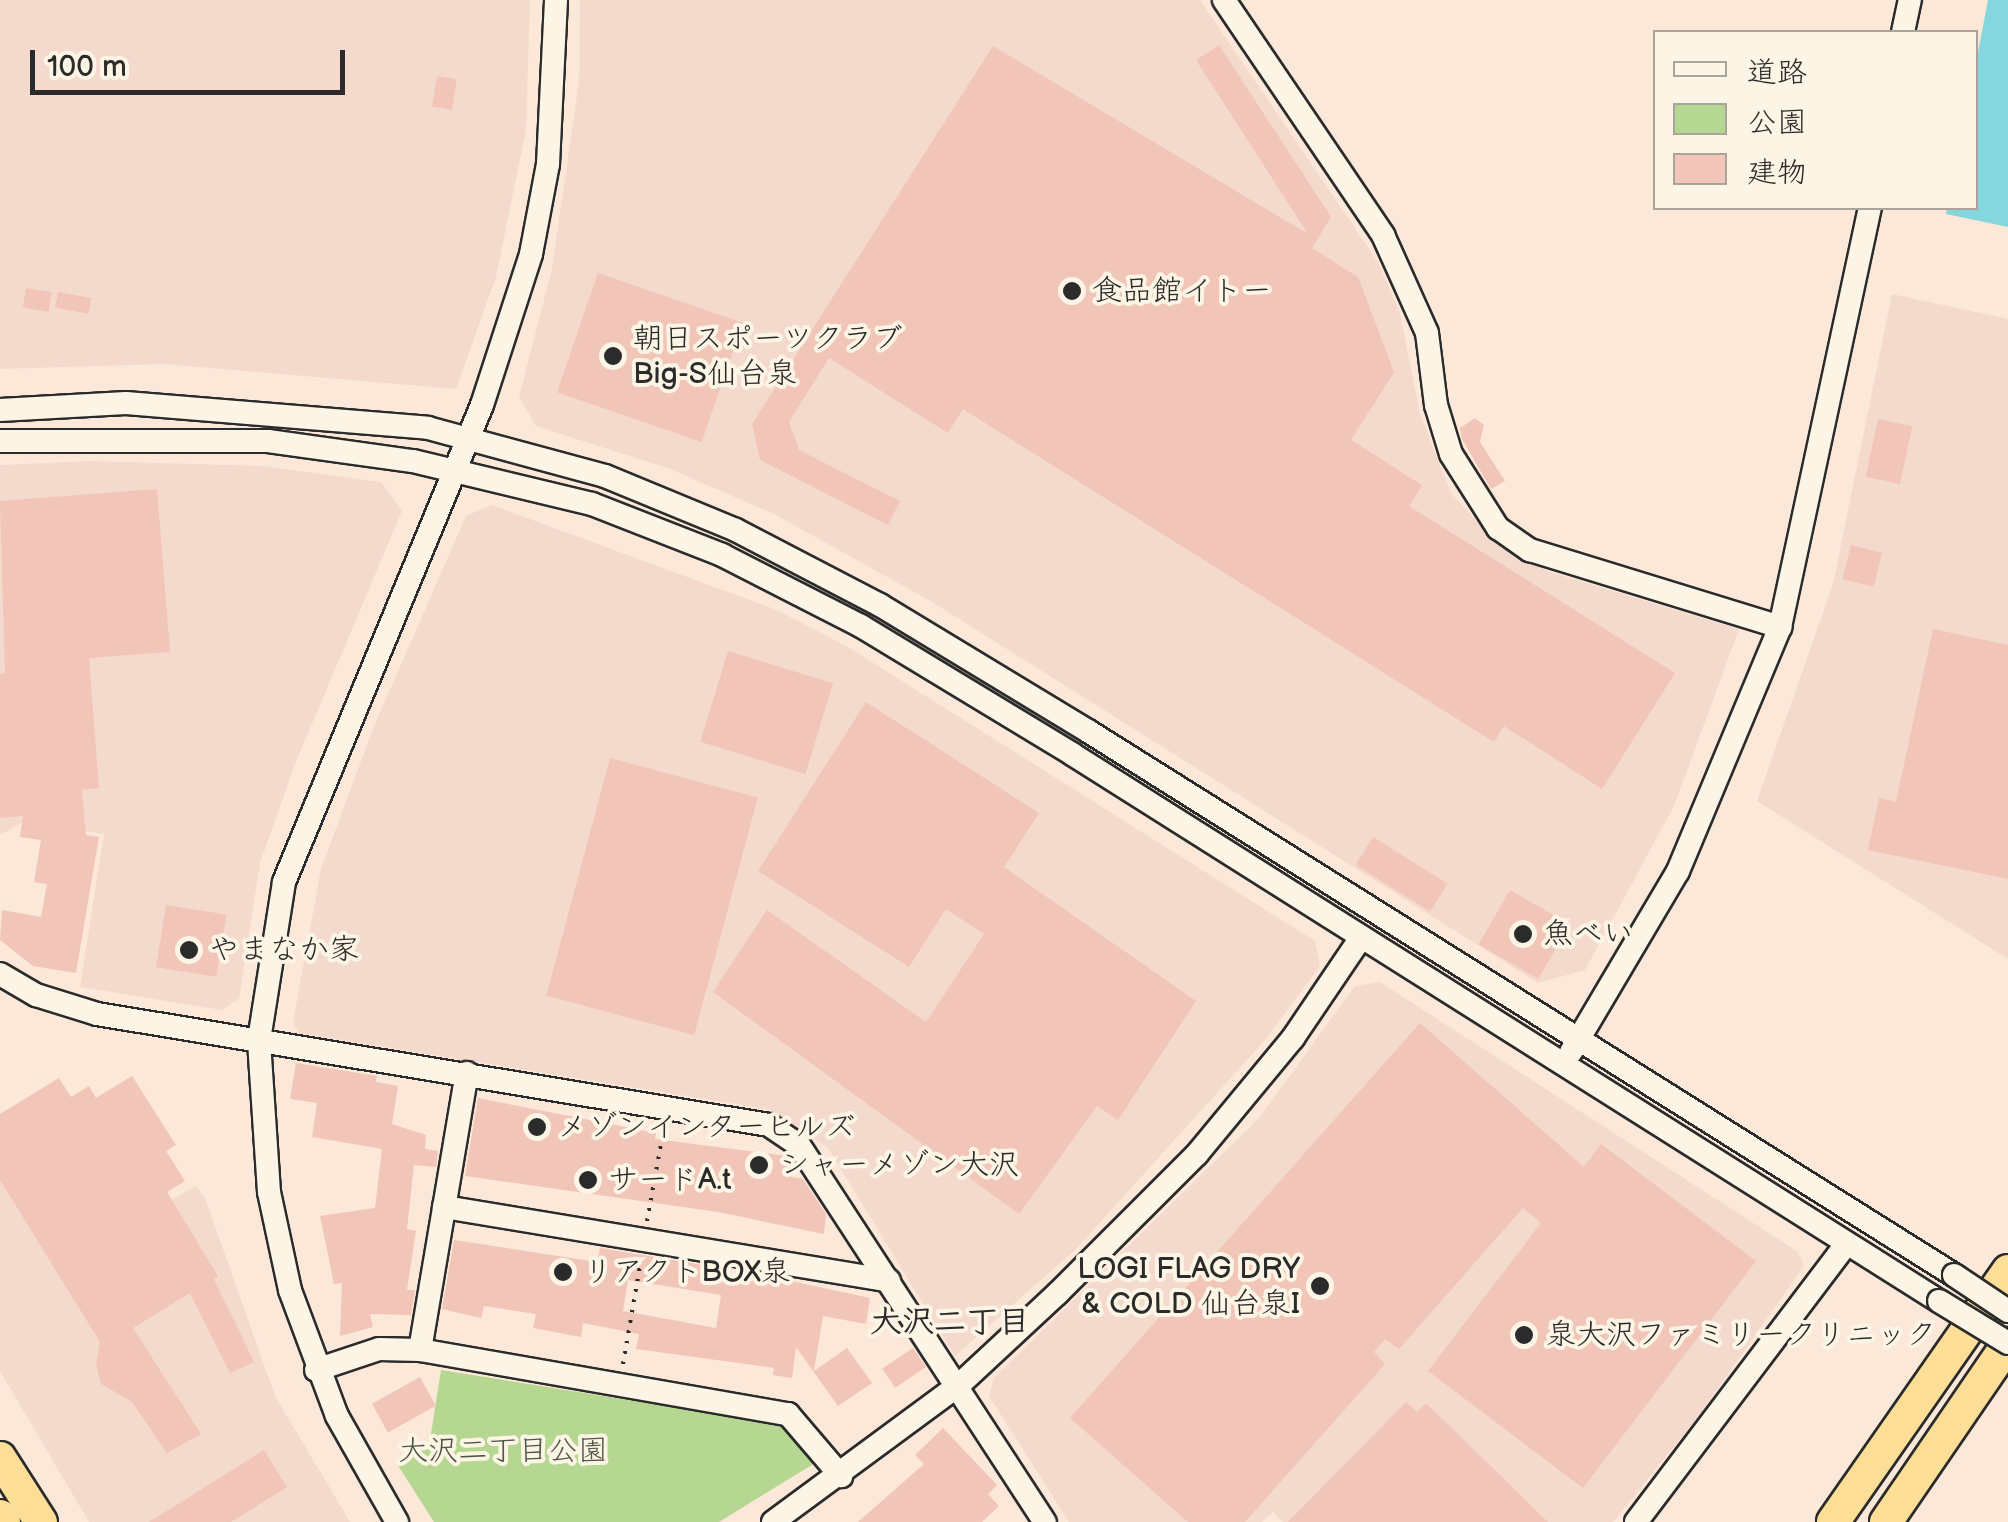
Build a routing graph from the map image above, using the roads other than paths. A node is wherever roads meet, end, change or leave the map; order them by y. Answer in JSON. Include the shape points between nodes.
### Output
{"nodes":[{"id":1,"x":556,"y":0,"type":"edge"},
{"id":2,"x":1224,"y":0,"type":"edge"},
{"id":3,"x":1910,"y":0,"type":"edge"},
{"id":4,"x":1903,"y":30,"type":"edge"},
{"id":5,"x":1870,"y":210,"type":"edge"},
{"id":6,"x":0,"y":410,"type":"edge"},
{"id":7,"x":468,"y":436,"type":"junction"},
{"id":8,"x":0,"y":441,"type":"edge"},
{"id":9,"x":454,"y":469,"type":"junction"},
{"id":10,"x":1780,"y":627,"type":"junction"},
{"id":11,"x":1360,"y":939,"type":"junction"},
{"id":12,"x":0,"y":974,"type":"edge"},
{"id":13,"x":1580,"y":1038,"type":"junction"},
{"id":14,"x":259,"y":1040,"type":"junction"},
{"id":15,"x":1561,"y":1067,"type":"junction"},
{"id":16,"x":467,"y":1073,"type":"junction"},
{"id":17,"x":444,"y":1208,"type":"junction"},
{"id":18,"x":1845,"y":1246,"type":"junction"},
{"id":19,"x":2008,"y":1272,"type":"edge"},
{"id":20,"x":889,"y":1281,"type":"junction"},
{"id":21,"x":2008,"y":1311,"type":"edge"},
{"id":22,"x":2008,"y":1344,"type":"edge"},
{"id":23,"x":420,"y":1350,"type":"junction"},
{"id":24,"x":316,"y":1370,"type":"junction"},
{"id":25,"x":959,"y":1385,"type":"junction"},
{"id":26,"x":0,"y":1458,"type":"edge"},
{"id":27,"x":841,"y":1476,"type":"junction"},
{"id":28,"x":40,"y":1522,"type":"edge"},
{"id":29,"x":397,"y":1522,"type":"edge"},
{"id":30,"x":773,"y":1522,"type":"edge"},
{"id":31,"x":1044,"y":1522,"type":"edge"},
{"id":32,"x":1636,"y":1522,"type":"edge"},
{"id":33,"x":1833,"y":1522,"type":"edge"},
{"id":34,"x":1886,"y":1522,"type":"edge"}],
"edges":[{"from":1,"to":7,"type":"street","via":[[548,164],[531,254]]},
{"from":2,"to":10,"type":"street","via":[[1383,235],[1427,333],[1436,405],[1451,454],[1498,528],[1530,550]]},
{"from":3,"to":4,"type":"street"},
{"from":5,"to":10,"type":"street"},
{"from":6,"to":7,"type":"street","via":[[144,404],[289,413]]},
{"from":7,"to":9,"type":"street"},
{"from":7,"to":13,"type":"street","via":[[674,503],[880,604]]},
{"from":8,"to":9,"type":"street","via":[[268,441]]},
{"from":9,"to":11,"type":"street","via":[[592,504],[796,589],[1072,754]]},
{"from":9,"to":14,"type":"street","via":[[284,882]]},
{"from":10,"to":13,"type":"street","via":[[1678,871]]},
{"from":11,"to":15,"type":"street"},
{"from":11,"to":25,"type":"street","via":[[1294,1038],[1197,1154]]},
{"from":12,"to":14,"type":"street","via":[[98,1014]]},
{"from":13,"to":15,"type":"street"},
{"from":13,"to":21,"type":"street","bridge":true},
{"from":14,"to":16,"type":"street"},
{"from":14,"to":24,"type":"street","via":[[269,1192]]},
{"from":15,"to":18,"type":"street"},
{"from":16,"to":17,"type":"street"},
{"from":16,"to":20,"type":"street","via":[[769,1125],[799,1145]]},
{"from":17,"to":20,"type":"street"},
{"from":17,"to":23,"type":"street"},
{"from":18,"to":22,"type":"street","bridge":true},
{"from":18,"to":32,"type":"street"},
{"from":19,"to":33,"type":"highway"},
{"from":20,"to":25,"type":"street"},
{"from":22,"to":34,"type":"highway"},
{"from":23,"to":24,"type":"street","via":[[379,1349]]},
{"from":23,"to":27,"type":"street","via":[[788,1414]]},
{"from":24,"to":29,"type":"street"},
{"from":25,"to":27,"type":"street"},
{"from":25,"to":31,"type":"street"},
{"from":26,"to":28,"type":"highway"},
{"from":27,"to":30,"type":"street"}]}
